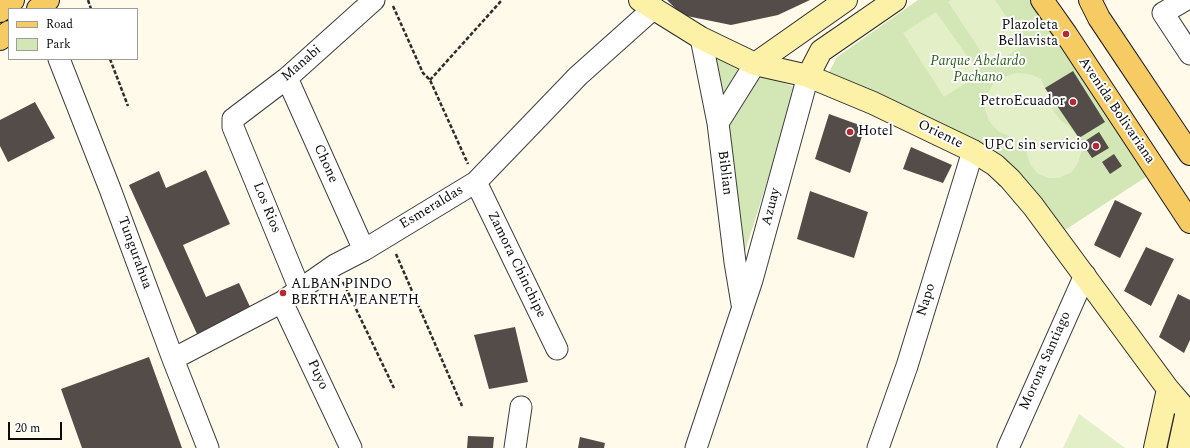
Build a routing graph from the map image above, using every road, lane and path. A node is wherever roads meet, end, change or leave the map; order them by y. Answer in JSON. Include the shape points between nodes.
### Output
{"nodes":[{"id":1,"x":13,"y":0,"type":"edge"},
{"id":2,"x":48,"y":0,"type":"edge"},
{"id":3,"x":374,"y":0,"type":"edge"},
{"id":4,"x":390,"y":0,"type":"edge"},
{"id":5,"x":502,"y":0,"type":"edge"},
{"id":6,"x":846,"y":0,"type":"edge"},
{"id":7,"x":895,"y":0,"type":"edge"},
{"id":8,"x":1042,"y":0,"type":"edge"},
{"id":9,"x":1090,"y":0,"type":"edge"},
{"id":10,"x":1185,"y":0,"type":"edge"},
{"id":11,"x":647,"y":4,"type":"edge"},
{"id":12,"x":1159,"y":6,"type":"edge"},
{"id":13,"x":39,"y":8,"type":"edge"},
{"id":14,"x":0,"y":11,"type":"edge"},
{"id":15,"x":8,"y":33,"type":"edge"},
{"id":16,"x":702,"y":38,"type":"junction"},
{"id":17,"x":0,"y":39,"type":"edge"},
{"id":18,"x":1190,"y":54,"type":"edge"},
{"id":19,"x":59,"y":60,"type":"edge"},
{"id":20,"x":110,"y":60,"type":"edge"},
{"id":21,"x":754,"y":64,"type":"junction"},
{"id":22,"x":808,"y":76,"type":"junction"},
{"id":23,"x":287,"y":78,"type":"junction"},
{"id":24,"x":430,"y":80,"type":"junction"},
{"id":25,"x":128,"y":106,"type":"dead end"},
{"id":26,"x":718,"y":123,"type":"junction"},
{"id":27,"x":233,"y":127,"type":"joint"},
{"id":28,"x":973,"y":151,"type":"junction"},
{"id":29,"x":1190,"y":154,"type":"edge"},
{"id":30,"x":476,"y":182,"type":"junction"},
{"id":31,"x":1190,"y":222,"type":"edge"},
{"id":32,"x":388,"y":235,"type":"junction"},
{"id":33,"x":364,"y":250,"type":"junction"},
{"id":34,"x":335,"y":265,"type":"junction"},
{"id":35,"x":1085,"y":275,"type":"junction"},
{"id":36,"x":300,"y":290,"type":"junction"},
{"id":37,"x":282,"y":302,"type":"junction"},
{"id":38,"x":743,"y":308,"type":"junction"},
{"id":39,"x":557,"y":349,"type":"dead end"},
{"id":40,"x":173,"y":359,"type":"junction"},
{"id":41,"x":394,"y":388,"type":"dead end"},
{"id":42,"x":1168,"y":389,"type":"junction"},
{"id":43,"x":462,"y":406,"type":"dead end"},
{"id":44,"x":521,"y":407,"type":"dead end"},
{"id":45,"x":1188,"y":412,"type":"edge"},
{"id":46,"x":208,"y":448,"type":"edge"},
{"id":47,"x":352,"y":448,"type":"edge"},
{"id":48,"x":515,"y":448,"type":"edge"},
{"id":49,"x":696,"y":448,"type":"edge"},
{"id":50,"x":878,"y":448,"type":"edge"},
{"id":51,"x":1008,"y":448,"type":"edge"},
{"id":52,"x":1155,"y":448,"type":"edge"},
{"id":53,"x":1179,"y":448,"type":"edge"}],
"edges":[{"from":1,"to":14,"type":"main road"},
{"from":2,"to":13,"type":"main road"},
{"from":3,"to":23,"type":"street","name":"Manabi"},
{"from":4,"to":24,"type":"path","via":[[423,73]]},
{"from":5,"to":24,"type":"path"},
{"from":6,"to":21,"type":"main road"},
{"from":7,"to":22,"type":"main road","name":"Azuay","via":[[821,51]]},
{"from":8,"to":31,"type":"main road","name":"Avenida Bolivariana"},
{"from":9,"to":29,"type":"main road","via":[[1098,18]]},
{"from":10,"to":12,"type":"street"},
{"from":11,"to":16,"type":"main road","name":"Oriente"},
{"from":11,"to":30,"type":"street","name":"Esmeraldas"},
{"from":12,"to":18,"type":"street"},
{"from":15,"to":17,"type":"main road"},
{"from":16,"to":21,"type":"main road","name":"Oriente"},
{"from":16,"to":26,"type":"street","name":"Biblian"},
{"from":19,"to":40,"type":"street","name":"Tungurahua"},
{"from":20,"to":25,"type":"path"},
{"from":21,"to":22,"type":"main road","name":"Oriente"},
{"from":21,"to":26,"type":"street"},
{"from":22,"to":28,"type":"main road","name":"Oriente","via":[[873,103]]},
{"from":22,"to":38,"type":"street","name":"Azuay"},
{"from":23,"to":27,"type":"street","name":"Manabi","via":[[233,119]]},
{"from":23,"to":33,"type":"street","name":"Chone"},
{"from":24,"to":30,"type":"path"},
{"from":26,"to":38,"type":"street","name":"Biblian"},
{"from":27,"to":36,"type":"street","name":"Los Rios"},
{"from":28,"to":35,"type":"main road","name":"Oriente","via":[[1010,179]]},
{"from":28,"to":50,"type":"street","name":"Napo","via":[[907,366]]},
{"from":30,"to":32,"type":"street","name":"Esmeraldas"},
{"from":30,"to":39,"type":"street","name":"Zamora Chinchipe"},
{"from":32,"to":33,"type":"street","name":"Esmeraldas"},
{"from":32,"to":43,"type":"path"},
{"from":33,"to":34,"type":"street","name":"Esmeraldas"},
{"from":34,"to":36,"type":"street","name":"Esmeraldas"},
{"from":34,"to":41,"type":"path"},
{"from":35,"to":42,"type":"main road","name":"Oriente"},
{"from":35,"to":51,"type":"street","name":"Morona Santiago"},
{"from":36,"to":37,"type":"street","name":"Esmeraldas"},
{"from":37,"to":40,"type":"street","name":"Esmeraldas"},
{"from":37,"to":47,"type":"street","name":"Puyo"},
{"from":38,"to":49,"type":"street","name":"Azuay"},
{"from":40,"to":46,"type":"street","name":"Tungurahua"},
{"from":42,"to":45,"type":"main road","name":"Oriente"},
{"from":42,"to":52,"type":"main road"},
{"from":44,"to":48,"type":"street"},
{"from":45,"to":53,"type":"main road"}]}
